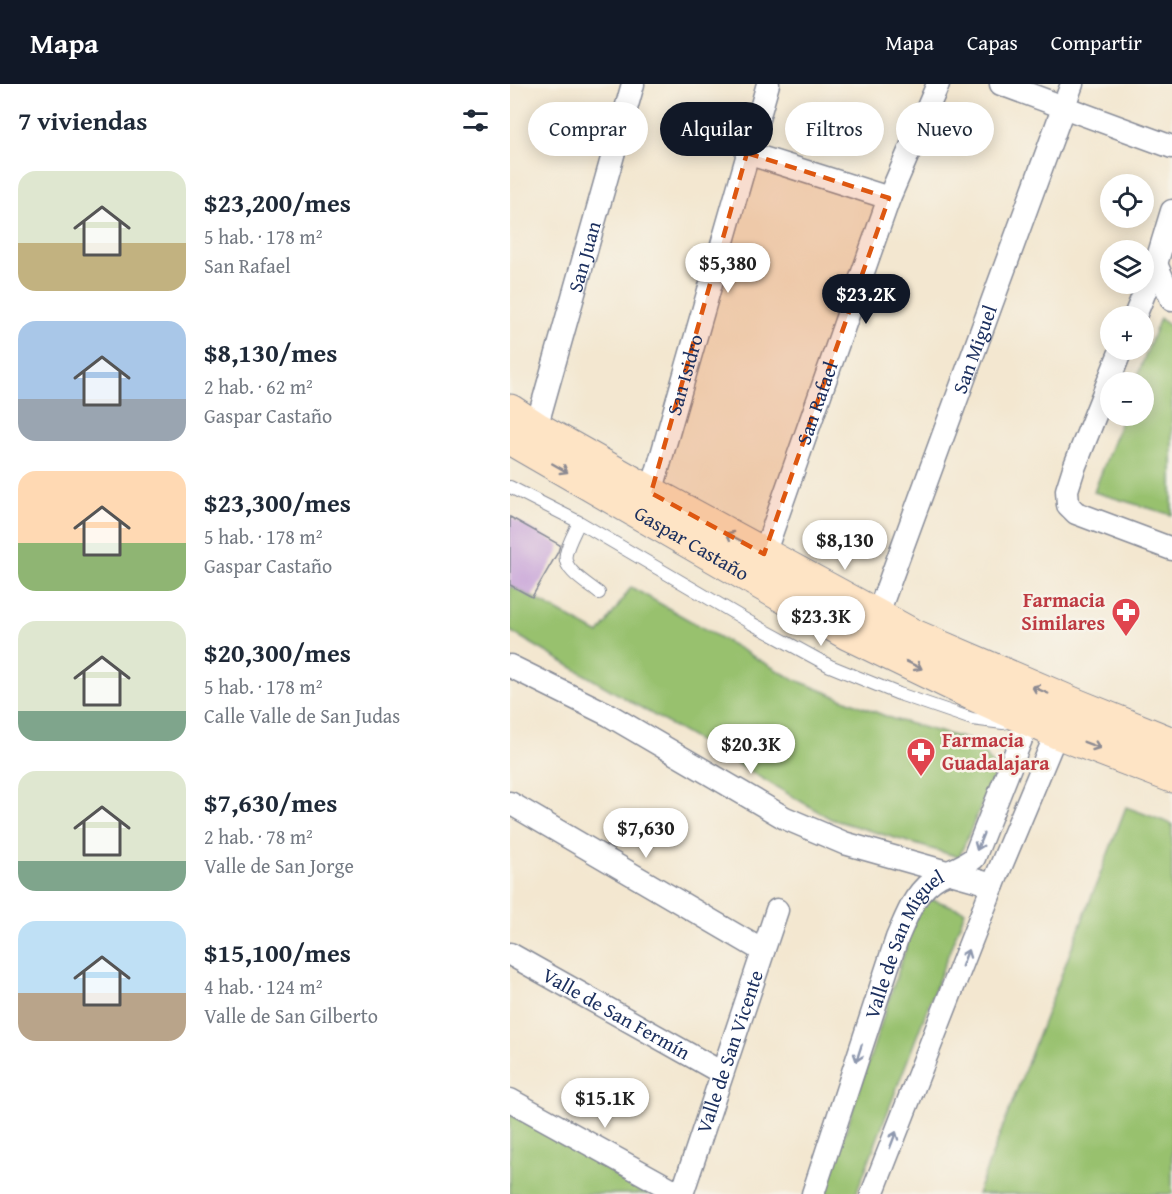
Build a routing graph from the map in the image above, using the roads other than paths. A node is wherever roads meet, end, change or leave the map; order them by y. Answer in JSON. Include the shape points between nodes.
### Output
{"nodes":[{"id":1,"x":633,"y":84,"type":"edge"},
{"id":2,"x":768,"y":84,"type":"edge"},
{"id":3,"x":938,"y":84,"type":"edge"},
{"id":4,"x":1001,"y":84,"type":"edge"},
{"id":5,"x":1072,"y":84,"type":"edge"},
{"id":6,"x":763,"y":102,"type":"edge"},
{"id":7,"x":1064,"y":106,"type":"junction"},
{"id":8,"x":1172,"y":147,"type":"edge"},
{"id":9,"x":746,"y":156,"type":"edge"},
{"id":10,"x":756,"y":156,"type":"edge"},
{"id":11,"x":889,"y":198,"type":"junction"},
{"id":12,"x":1172,"y":211,"type":"edge"},
{"id":13,"x":1156,"y":264,"type":"junction"},
{"id":14,"x":1172,"y":300,"type":"edge"},
{"id":15,"x":1139,"y":306,"type":"edge"},
{"id":16,"x":1118,"y":360,"type":"edge"},
{"id":17,"x":519,"y":426,"type":"edge"},
{"id":18,"x":510,"y":486,"type":"edge"},
{"id":19,"x":651,"y":493,"type":"junction"},
{"id":20,"x":579,"y":522,"type":"junction"},
{"id":21,"x":1172,"y":549,"type":"edge"},
{"id":22,"x":764,"y":554,"type":"junction"},
{"id":23,"x":599,"y":593,"type":"dead end"},
{"id":24,"x":877,"y":616,"type":"junction"},
{"id":25,"x":510,"y":666,"type":"edge"},
{"id":26,"x":1036,"y":722,"type":"junction"},
{"id":27,"x":1172,"y":744,"type":"edge"},
{"id":28,"x":1172,"y":776,"type":"edge"},
{"id":29,"x":512,"y":812,"type":"edge"},
{"id":30,"x":946,"y":873,"type":"junction"},
{"id":31,"x":993,"y":885,"type":"junction"},
{"id":32,"x":777,"y":910,"type":"dead end"},
{"id":33,"x":763,"y":951,"type":"junction"},
{"id":34,"x":510,"y":954,"type":"edge"},
{"id":35,"x":722,"y":1073,"type":"junction"},
{"id":36,"x":510,"y":1100,"type":"edge"},
{"id":37,"x":681,"y":1194,"type":"edge"},
{"id":38,"x":813,"y":1194,"type":"edge"},
{"id":39,"x":872,"y":1194,"type":"edge"}],
"edges":[{"from":1,"to":17,"type":"street","name":"San Juan"},
{"from":2,"to":6,"type":"street","name":"San Isidro"},
{"from":3,"to":11,"type":"street","name":"San Rafael"},
{"from":4,"to":7,"type":"street"},
{"from":5,"to":7,"type":"street","name":"San Miguel"},
{"from":7,"to":8,"type":"street"},
{"from":7,"to":24,"type":"street","name":"San Miguel"},
{"from":9,"to":19,"type":"street","name":"San Isidro"},
{"from":10,"to":11,"type":"street"},
{"from":11,"to":22,"type":"street","name":"San Rafael"},
{"from":12,"to":13,"type":"street"},
{"from":13,"to":14,"type":"street"},
{"from":13,"to":15,"type":"street"},
{"from":16,"to":21,"type":"street","via":[[1074,468],[1067,490],[1068,505],[1077,513]]},
{"from":17,"to":19,"type":"main road","name":"Gaspar Castaño"},
{"from":17,"to":26,"type":"main road","name":"Gaspar Castaño","one_way":true,"via":[[849,634]]},
{"from":18,"to":20,"type":"lane"},
{"from":22,"to":19,"type":"main road","name":"Gaspar Castaño","one_way":true},
{"from":20,"to":23,"type":"lane","via":[[566,562]]},
{"from":20,"to":26,"type":"lane","via":[[830,666],[972,719]]},
{"from":22,"to":24,"type":"main road","name":"Gaspar Castaño"},
{"from":27,"to":24,"type":"main road","name":"Gaspar Castaño","one_way":true,"via":[[912,635]]},
{"from":25,"to":30,"type":"street","via":[[609,715],[785,818],[844,843]]},
{"from":26,"to":28,"type":"main road","name":"Gaspar Castaño","one_way":true},
{"from":26,"to":30,"type":"street","name":"Valle de San Miguel","one_way":true,"via":[[974,858]]},
{"from":26,"to":31,"type":"street"},
{"from":29,"to":33,"type":"street"},
{"from":30,"to":31,"type":"street"},
{"from":30,"to":38,"type":"street","name":"Valle de San Miguel","one_way":true,"via":[[923,887],[897,938]]},
{"from":39,"to":31,"type":"street","one_way":true},
{"from":32,"to":33,"type":"street","name":"Valle de San Vicente"},
{"from":33,"to":35,"type":"street","name":"Valle de San Vicente"},
{"from":34,"to":35,"type":"street","name":"Valle de San Fermín"},
{"from":35,"to":37,"type":"street","name":"Valle de San Vicente"},
{"from":36,"to":37,"type":"street"}]}
